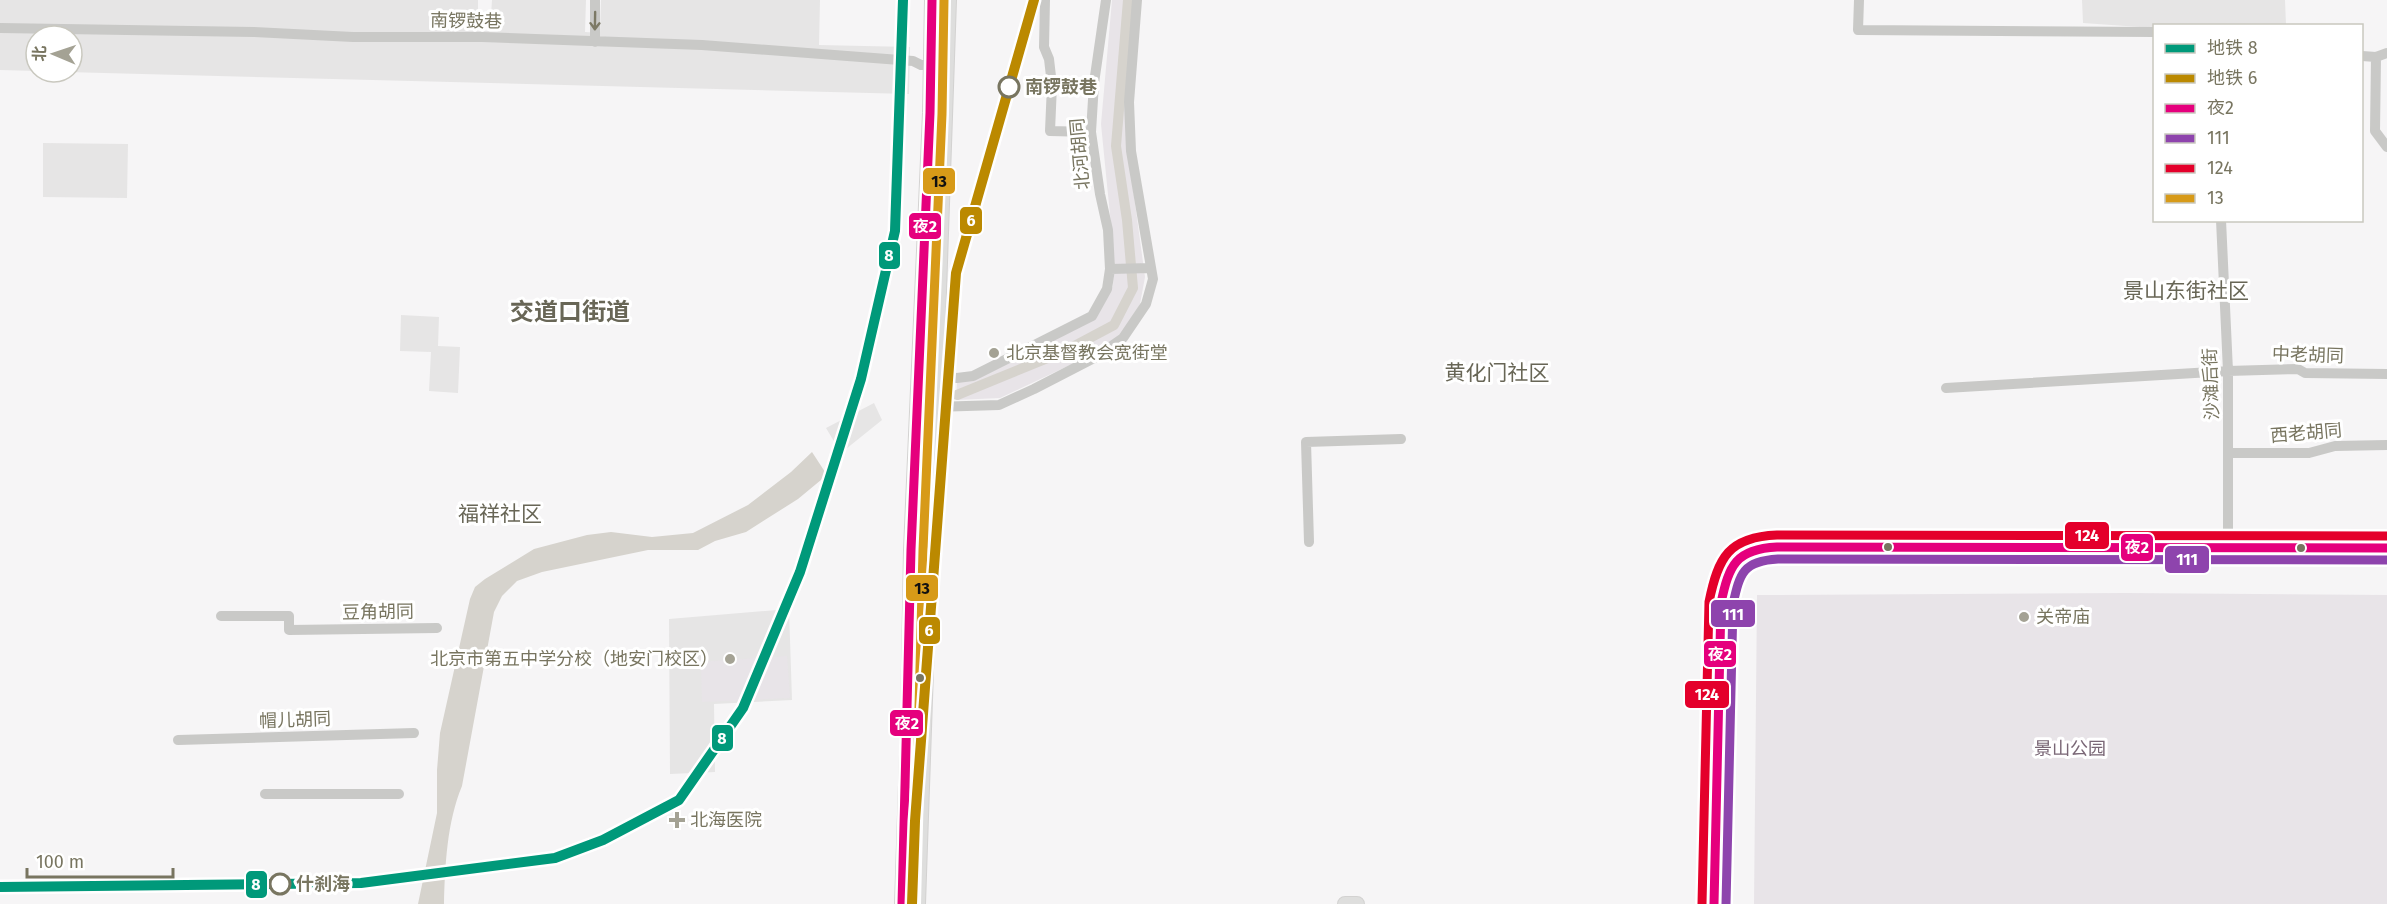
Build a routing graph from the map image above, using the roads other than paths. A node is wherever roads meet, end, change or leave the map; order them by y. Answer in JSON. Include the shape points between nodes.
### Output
{"nodes":[{"id":1,"x":595,"y":0,"type":"edge"},
{"id":2,"x":932,"y":0,"type":"edge"},
{"id":3,"x":949,"y":0,"type":"edge"},
{"id":4,"x":1045,"y":0,"type":"edge"},
{"id":5,"x":1107,"y":0,"type":"edge"},
{"id":6,"x":1137,"y":0,"type":"edge"},
{"id":7,"x":1859,"y":0,"type":"edge"},
{"id":8,"x":0,"y":27,"type":"edge"},
{"id":9,"x":2153,"y":32,"type":"edge"},
{"id":10,"x":595,"y":42,"type":"junction"},
{"id":11,"x":2387,"y":53,"type":"edge"},
{"id":12,"x":2363,"y":56,"type":"edge"},
{"id":13,"x":2376,"y":57,"type":"junction"},
{"id":14,"x":930,"y":65,"type":"junction"},
{"id":15,"x":1091,"y":132,"type":"junction"},
{"id":16,"x":2387,"y":147,"type":"edge"},
{"id":17,"x":2221,"y":222,"type":"edge"},
{"id":18,"x":1151,"y":268,"type":"junction"},
{"id":19,"x":1110,"y":269,"type":"junction"},
{"id":20,"x":2228,"y":371,"type":"junction"},
{"id":21,"x":2387,"y":374,"type":"edge"},
{"id":22,"x":936,"y":376,"type":"junction"},
{"id":23,"x":1946,"y":388,"type":"dead end"},
{"id":24,"x":934,"y":407,"type":"junction"},
{"id":25,"x":1401,"y":439,"type":"dead end"},
{"id":26,"x":2387,"y":445,"type":"edge"},
{"id":27,"x":2229,"y":453,"type":"junction"},
{"id":28,"x":1309,"y":542,"type":"dead end"},
{"id":29,"x":2228,"y":548,"type":"junction"},
{"id":30,"x":2387,"y":548,"type":"edge"},
{"id":31,"x":221,"y":616,"type":"dead end"},
{"id":32,"x":437,"y":628,"type":"dead end"},
{"id":33,"x":414,"y":733,"type":"dead end"},
{"id":34,"x":178,"y":740,"type":"dead end"},
{"id":35,"x":265,"y":794,"type":"dead end"},
{"id":36,"x":399,"y":794,"type":"dead end"},
{"id":37,"x":902,"y":904,"type":"edge"},
{"id":38,"x":918,"y":904,"type":"edge"},
{"id":39,"x":1345,"y":904,"type":"edge"},
{"id":40,"x":1357,"y":904,"type":"edge"},
{"id":41,"x":1714,"y":904,"type":"edge"}],
"edges":[{"from":1,"to":10,"type":"street","one_way":true},
{"from":2,"to":14,"type":"main road"},
{"from":3,"to":22,"type":"main road"},
{"from":4,"to":15,"type":"street","via":[[1044,47],[1052,85],[1050,131]]},
{"from":5,"to":15,"type":"street","name":"北河胡同"},
{"from":6,"to":18,"type":"street","via":[[1129,102],[1131,151]]},
{"from":7,"to":9,"type":"street","via":[[1858,30]]},
{"from":8,"to":10,"type":"street","name":"南锣鼓巷"},
{"from":10,"to":14,"type":"street","name":"南锣鼓巷","via":[[702,45]]},
{"from":11,"to":13,"type":"street"},
{"from":12,"to":13,"type":"street"},
{"from":13,"to":16,"type":"street","via":[[2375,131]]},
{"from":14,"to":37,"type":"main road"},
{"from":15,"to":19,"type":"street","name":"北河胡同","via":[[1108,230]]},
{"from":17,"to":20,"type":"street","name":"沙滩后街"},
{"from":18,"to":19,"type":"street"},
{"from":18,"to":24,"type":"street","via":[[1153,279],[1146,304],[1123,338],[1094,358],[999,405]]},
{"from":19,"to":22,"type":"street","name":"北河胡同","via":[[1107,289],[1092,316],[973,376]]},
{"from":20,"to":21,"type":"street","name":"中老胡同","via":[[2298,369],[2305,374]]},
{"from":20,"to":23,"type":"street","name":"中老胡同"},
{"from":20,"to":27,"type":"street","name":"沙滩后街"},
{"from":22,"to":24,"type":"main road"},
{"from":24,"to":38,"type":"main road"},
{"from":25,"to":28,"type":"street","via":[[1306,442]]},
{"from":26,"to":27,"type":"street","name":"西老胡同","via":[[2335,446],[2309,453]]},
{"from":27,"to":29,"type":"street","name":"沙滩后街"},
{"from":29,"to":30,"type":"street"},
{"from":29,"to":41,"type":"street","via":[[1757,548],[1742,555],[1726,576],[1721,603]]},
{"from":31,"to":32,"type":"street","name":"豆角胡同","via":[[289,616],[289,630]]},
{"from":33,"to":34,"type":"street","name":"帽儿胡同"},
{"from":35,"to":36,"type":"street"},
{"from":39,"to":40,"type":"main road"}]}
